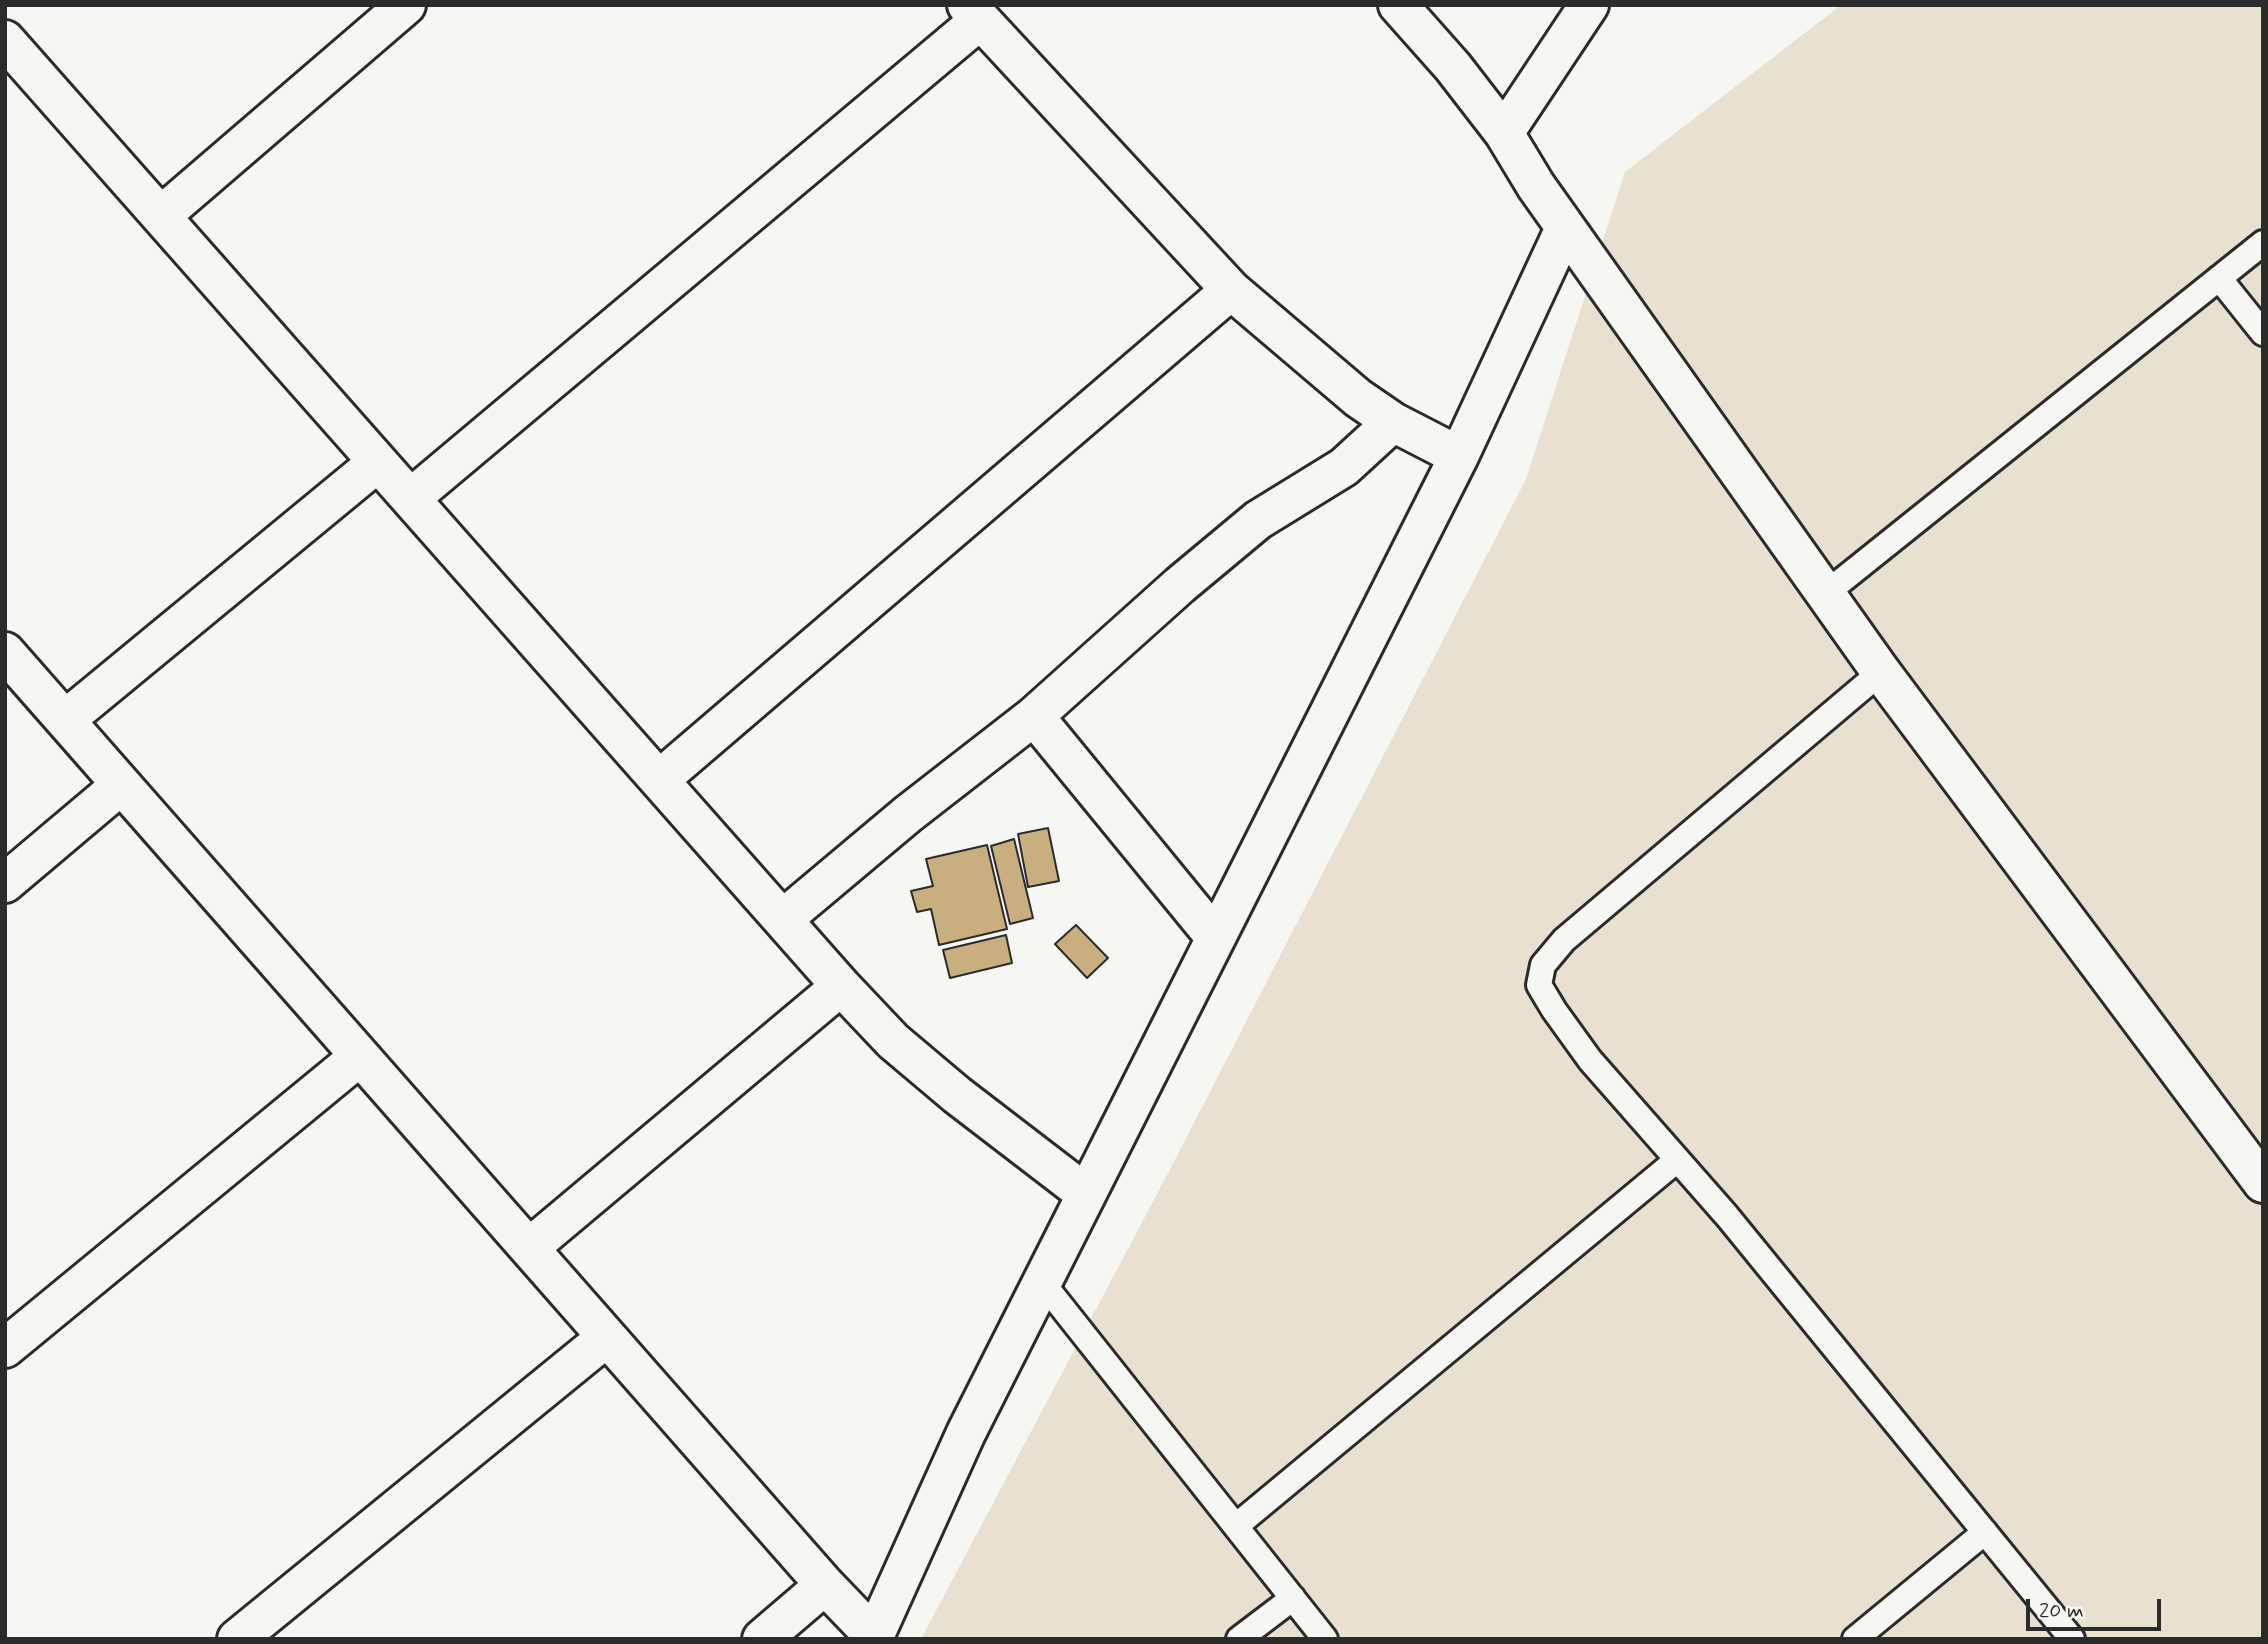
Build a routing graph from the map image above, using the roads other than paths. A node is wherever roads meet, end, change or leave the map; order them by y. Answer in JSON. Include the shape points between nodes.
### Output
{"nodes":[{"id":1,"x":406,"y":5,"type":"edge"},
{"id":2,"x":1398,"y":5,"type":"edge"},
{"id":3,"x":1589,"y":5,"type":"edge"},
{"id":4,"x":973,"y":13,"type":"edge"},
{"id":5,"x":5,"y":40,"type":"edge"},
{"id":6,"x":1504,"y":133,"type":"junction"},
{"id":7,"x":162,"y":215,"type":"junction"},
{"id":8,"x":1565,"y":228,"type":"junction"},
{"id":9,"x":2263,"y":243,"type":"edge"},
{"id":10,"x":2219,"y":278,"type":"junction"},
{"id":11,"x":1231,"y":290,"type":"junction"},
{"id":12,"x":2263,"y":333,"type":"edge"},
{"id":13,"x":1393,"y":422,"type":"junction"},
{"id":14,"x":1459,"y":456,"type":"junction"},
{"id":15,"x":378,"y":462,"type":"junction"},
{"id":16,"x":411,"y":498,"type":"junction"},
{"id":17,"x":1825,"y":594,"type":"junction"},
{"id":18,"x":5,"y":652,"type":"edge"},
{"id":19,"x":1881,"y":672,"type":"junction"},
{"id":20,"x":1034,"y":716,"type":"junction"},
{"id":21,"x":65,"y":720,"type":"junction"},
{"id":22,"x":659,"y":780,"type":"junction"},
{"id":23,"x":121,"y":785,"type":"junction"},
{"id":24,"x":5,"y":883,"type":"edge"},
{"id":25,"x":783,"y":919,"type":"junction"},
{"id":26,"x":1215,"y":937,"type":"junction"},
{"id":27,"x":841,"y":986,"type":"junction"},
{"id":28,"x":360,"y":1056,"type":"junction"},
{"id":29,"x":1677,"y":1160,"type":"junction"},
{"id":30,"x":2263,"y":1183,"type":"edge"},
{"id":31,"x":1086,"y":1194,"type":"junction"},
{"id":32,"x":529,"y":1248,"type":"junction"},
{"id":33,"x":1042,"y":1282,"type":"junction"},
{"id":34,"x":607,"y":1337,"type":"junction"},
{"id":35,"x":5,"y":1348,"type":"edge"},
{"id":36,"x":1236,"y":1527,"type":"junction"},
{"id":37,"x":1985,"y":1532,"type":"junction"},
{"id":38,"x":825,"y":1585,"type":"junction"},
{"id":39,"x":1293,"y":1598,"type":"junction"},
{"id":40,"x":873,"y":1638,"type":"edge"},
{"id":41,"x":237,"y":1639,"type":"edge"},
{"id":42,"x":762,"y":1639,"type":"edge"},
{"id":43,"x":1239,"y":1639,"type":"edge"},
{"id":44,"x":1325,"y":1639,"type":"edge"},
{"id":45,"x":1855,"y":1639,"type":"edge"},
{"id":46,"x":2072,"y":1639,"type":"edge"}],
"edges":[{"from":1,"to":7,"type":"street"},
{"from":2,"to":6,"type":"street"},
{"from":3,"to":6,"type":"street"},
{"from":4,"to":11,"type":"street"},
{"from":4,"to":16,"type":"street"},
{"from":5,"to":7,"type":"street"},
{"from":6,"to":8,"type":"street"},
{"from":7,"to":15,"type":"street"},
{"from":8,"to":14,"type":"street"},
{"from":8,"to":17,"type":"street"},
{"from":9,"to":10,"type":"lane"},
{"from":10,"to":12,"type":"lane"},
{"from":10,"to":17,"type":"lane"},
{"from":11,"to":13,"type":"street","via":[[1358,398]]},
{"from":11,"to":22,"type":"street"},
{"from":13,"to":14,"type":"street"},
{"from":13,"to":20,"type":"street","via":[[1344,467],[1258,520]]},
{"from":14,"to":26,"type":"street"},
{"from":15,"to":16,"type":"street"},
{"from":15,"to":21,"type":"street"},
{"from":16,"to":22,"type":"street"},
{"from":17,"to":19,"type":"street"},
{"from":18,"to":21,"type":"street"},
{"from":19,"to":29,"type":"lane","via":[[1564,940],[1543,965],[1539,985],[1553,1010]]},
{"from":19,"to":30,"type":"street"},
{"from":20,"to":25,"type":"street"},
{"from":20,"to":26,"type":"street"},
{"from":21,"to":23,"type":"street"},
{"from":22,"to":25,"type":"street"},
{"from":23,"to":24,"type":"street"},
{"from":23,"to":28,"type":"street"},
{"from":25,"to":27,"type":"street"},
{"from":26,"to":31,"type":"street"},
{"from":27,"to":31,"type":"street","via":[[904,1050]]},
{"from":27,"to":32,"type":"street"},
{"from":28,"to":32,"type":"street"},
{"from":28,"to":35,"type":"street"},
{"from":29,"to":36,"type":"lane"},
{"from":29,"to":37,"type":"lane"},
{"from":31,"to":33,"type":"street"},
{"from":32,"to":34,"type":"street"},
{"from":33,"to":36,"type":"lane"},
{"from":33,"to":40,"type":"street","via":[[966,1433]]},
{"from":34,"to":38,"type":"street"},
{"from":34,"to":41,"type":"street"},
{"from":36,"to":39,"type":"lane"},
{"from":37,"to":45,"type":"lane"},
{"from":37,"to":46,"type":"lane"},
{"from":38,"to":40,"type":"street"},
{"from":38,"to":42,"type":"street"},
{"from":39,"to":43,"type":"lane"},
{"from":39,"to":44,"type":"lane"}]}
